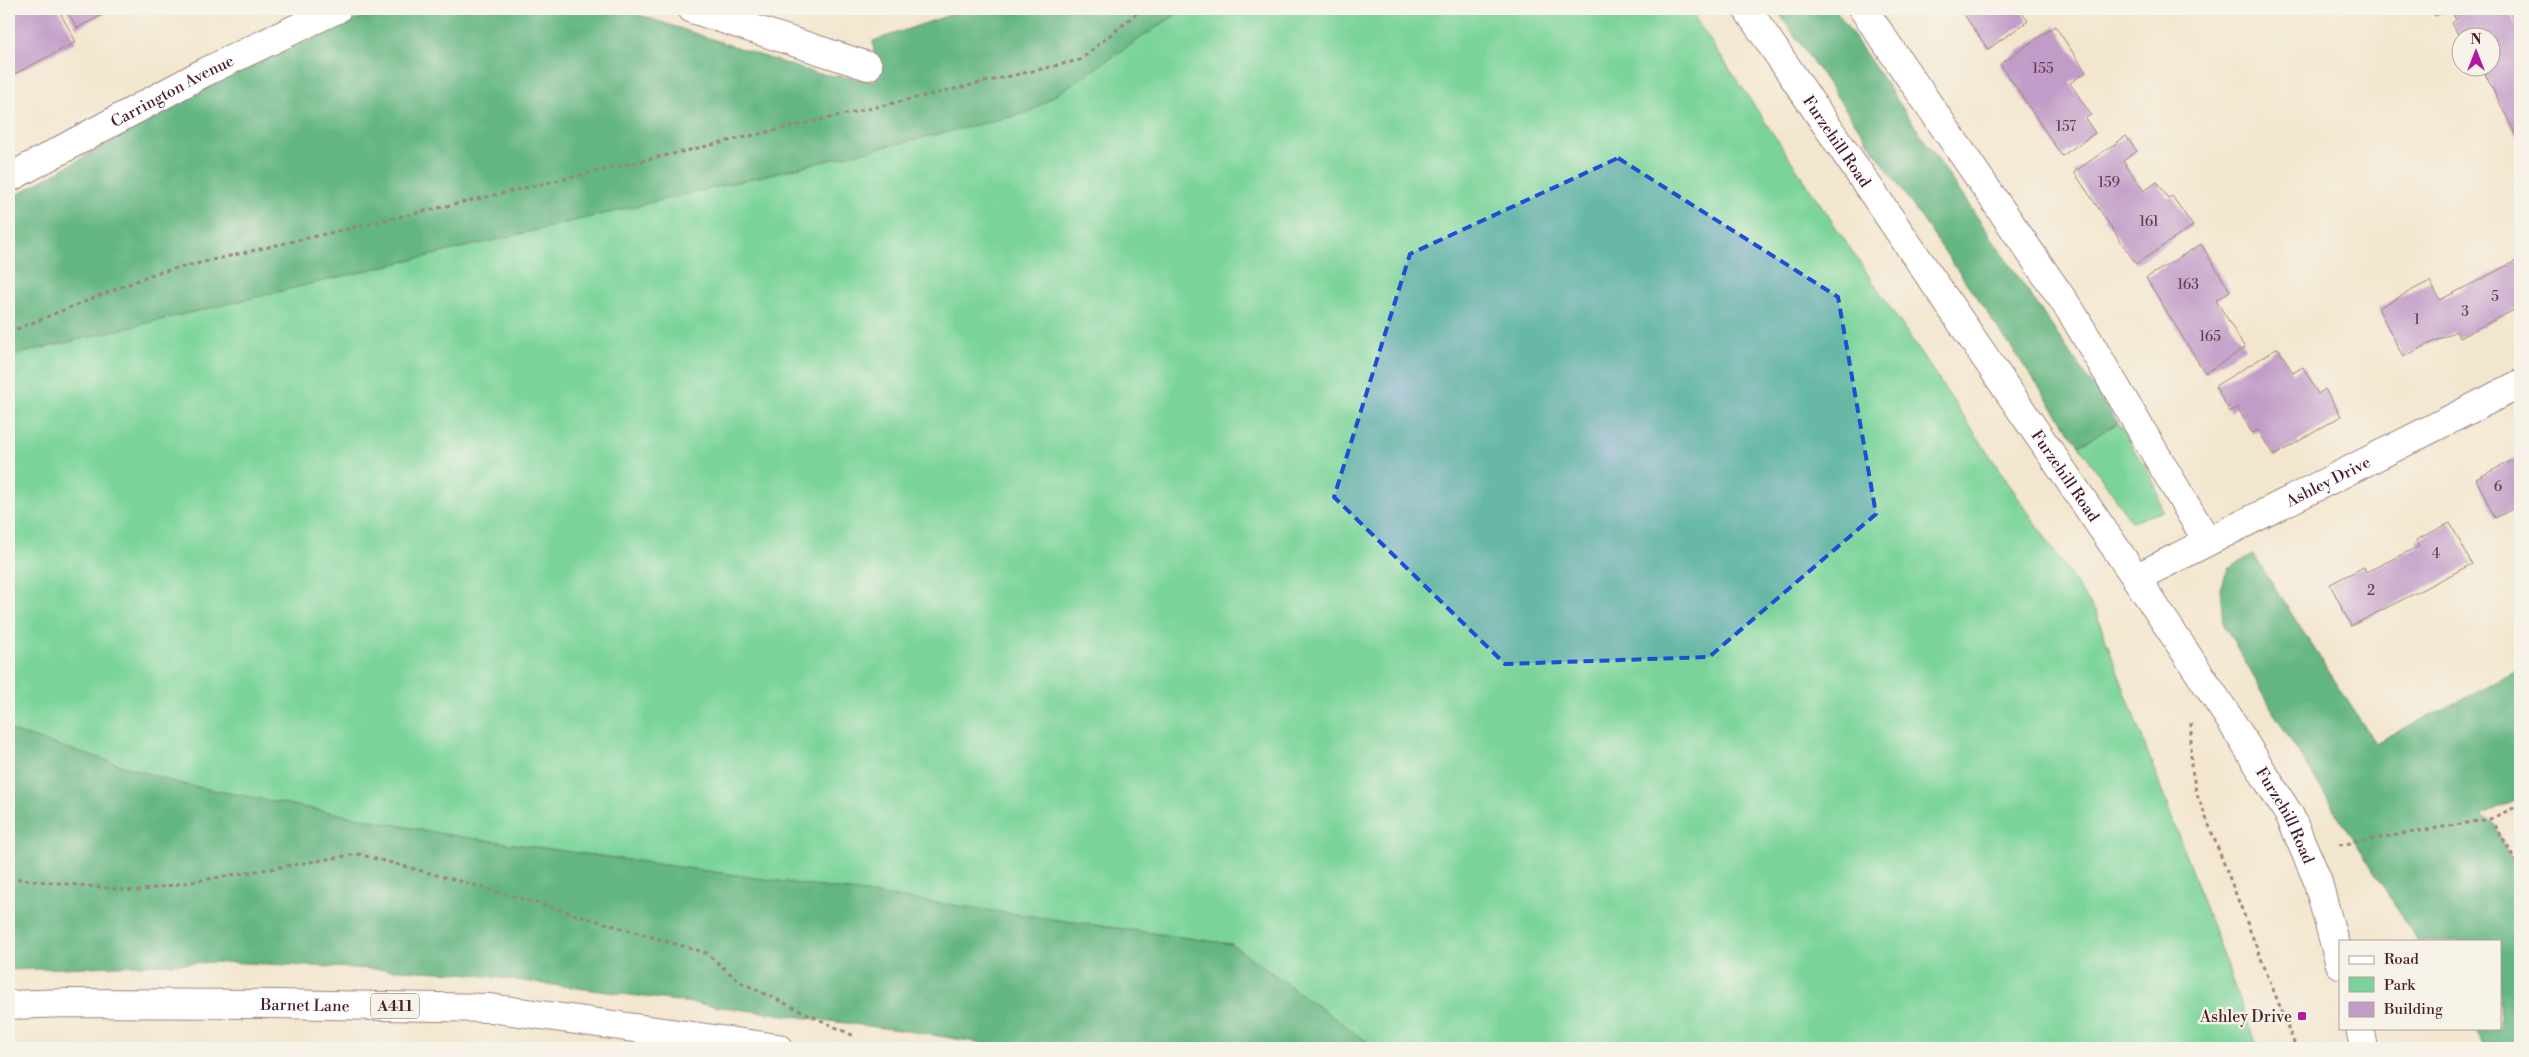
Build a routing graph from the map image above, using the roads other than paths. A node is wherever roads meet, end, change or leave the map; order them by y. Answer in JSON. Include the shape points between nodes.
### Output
{"nodes":[{"id":1,"x":337,"y":9,"type":"edge"},
{"id":2,"x":692,"y":9,"type":"edge"},
{"id":3,"x":1747,"y":9,"type":"edge"},
{"id":4,"x":1863,"y":9,"type":"edge"},
{"id":5,"x":868,"y":66,"type":"dead end"},
{"id":6,"x":9,"y":178,"type":"edge"},
{"id":7,"x":2520,"y":384,"type":"edge"},
{"id":8,"x":2207,"y":541,"type":"junction"},
{"id":9,"x":2136,"y":578,"type":"junction"},
{"id":10,"x":2339,"y":960,"type":"edge"},
{"id":11,"x":9,"y":1006,"type":"edge"},
{"id":12,"x":778,"y":1048,"type":"edge"}],
"edges":[{"from":1,"to":6,"type":"street","name":"Carrington Avenue","via":[[205,72]]},
{"from":2,"to":5,"type":"street"},
{"from":3,"to":9,"type":"street","name":"Furzehill Road"},
{"from":4,"to":8,"type":"street","via":[[2072,313]]},
{"from":7,"to":8,"type":"street","name":"Ashley Drive"},
{"from":8,"to":9,"type":"street","name":"Ashley Drive"},
{"from":9,"to":10,"type":"street","name":"Furzehill Road","via":[[2290,816],[2317,879]]},
{"from":11,"to":12,"type":"street","name":"Barnet Lane","number":"A411","via":[[67,1003],[490,1008]]}]}
